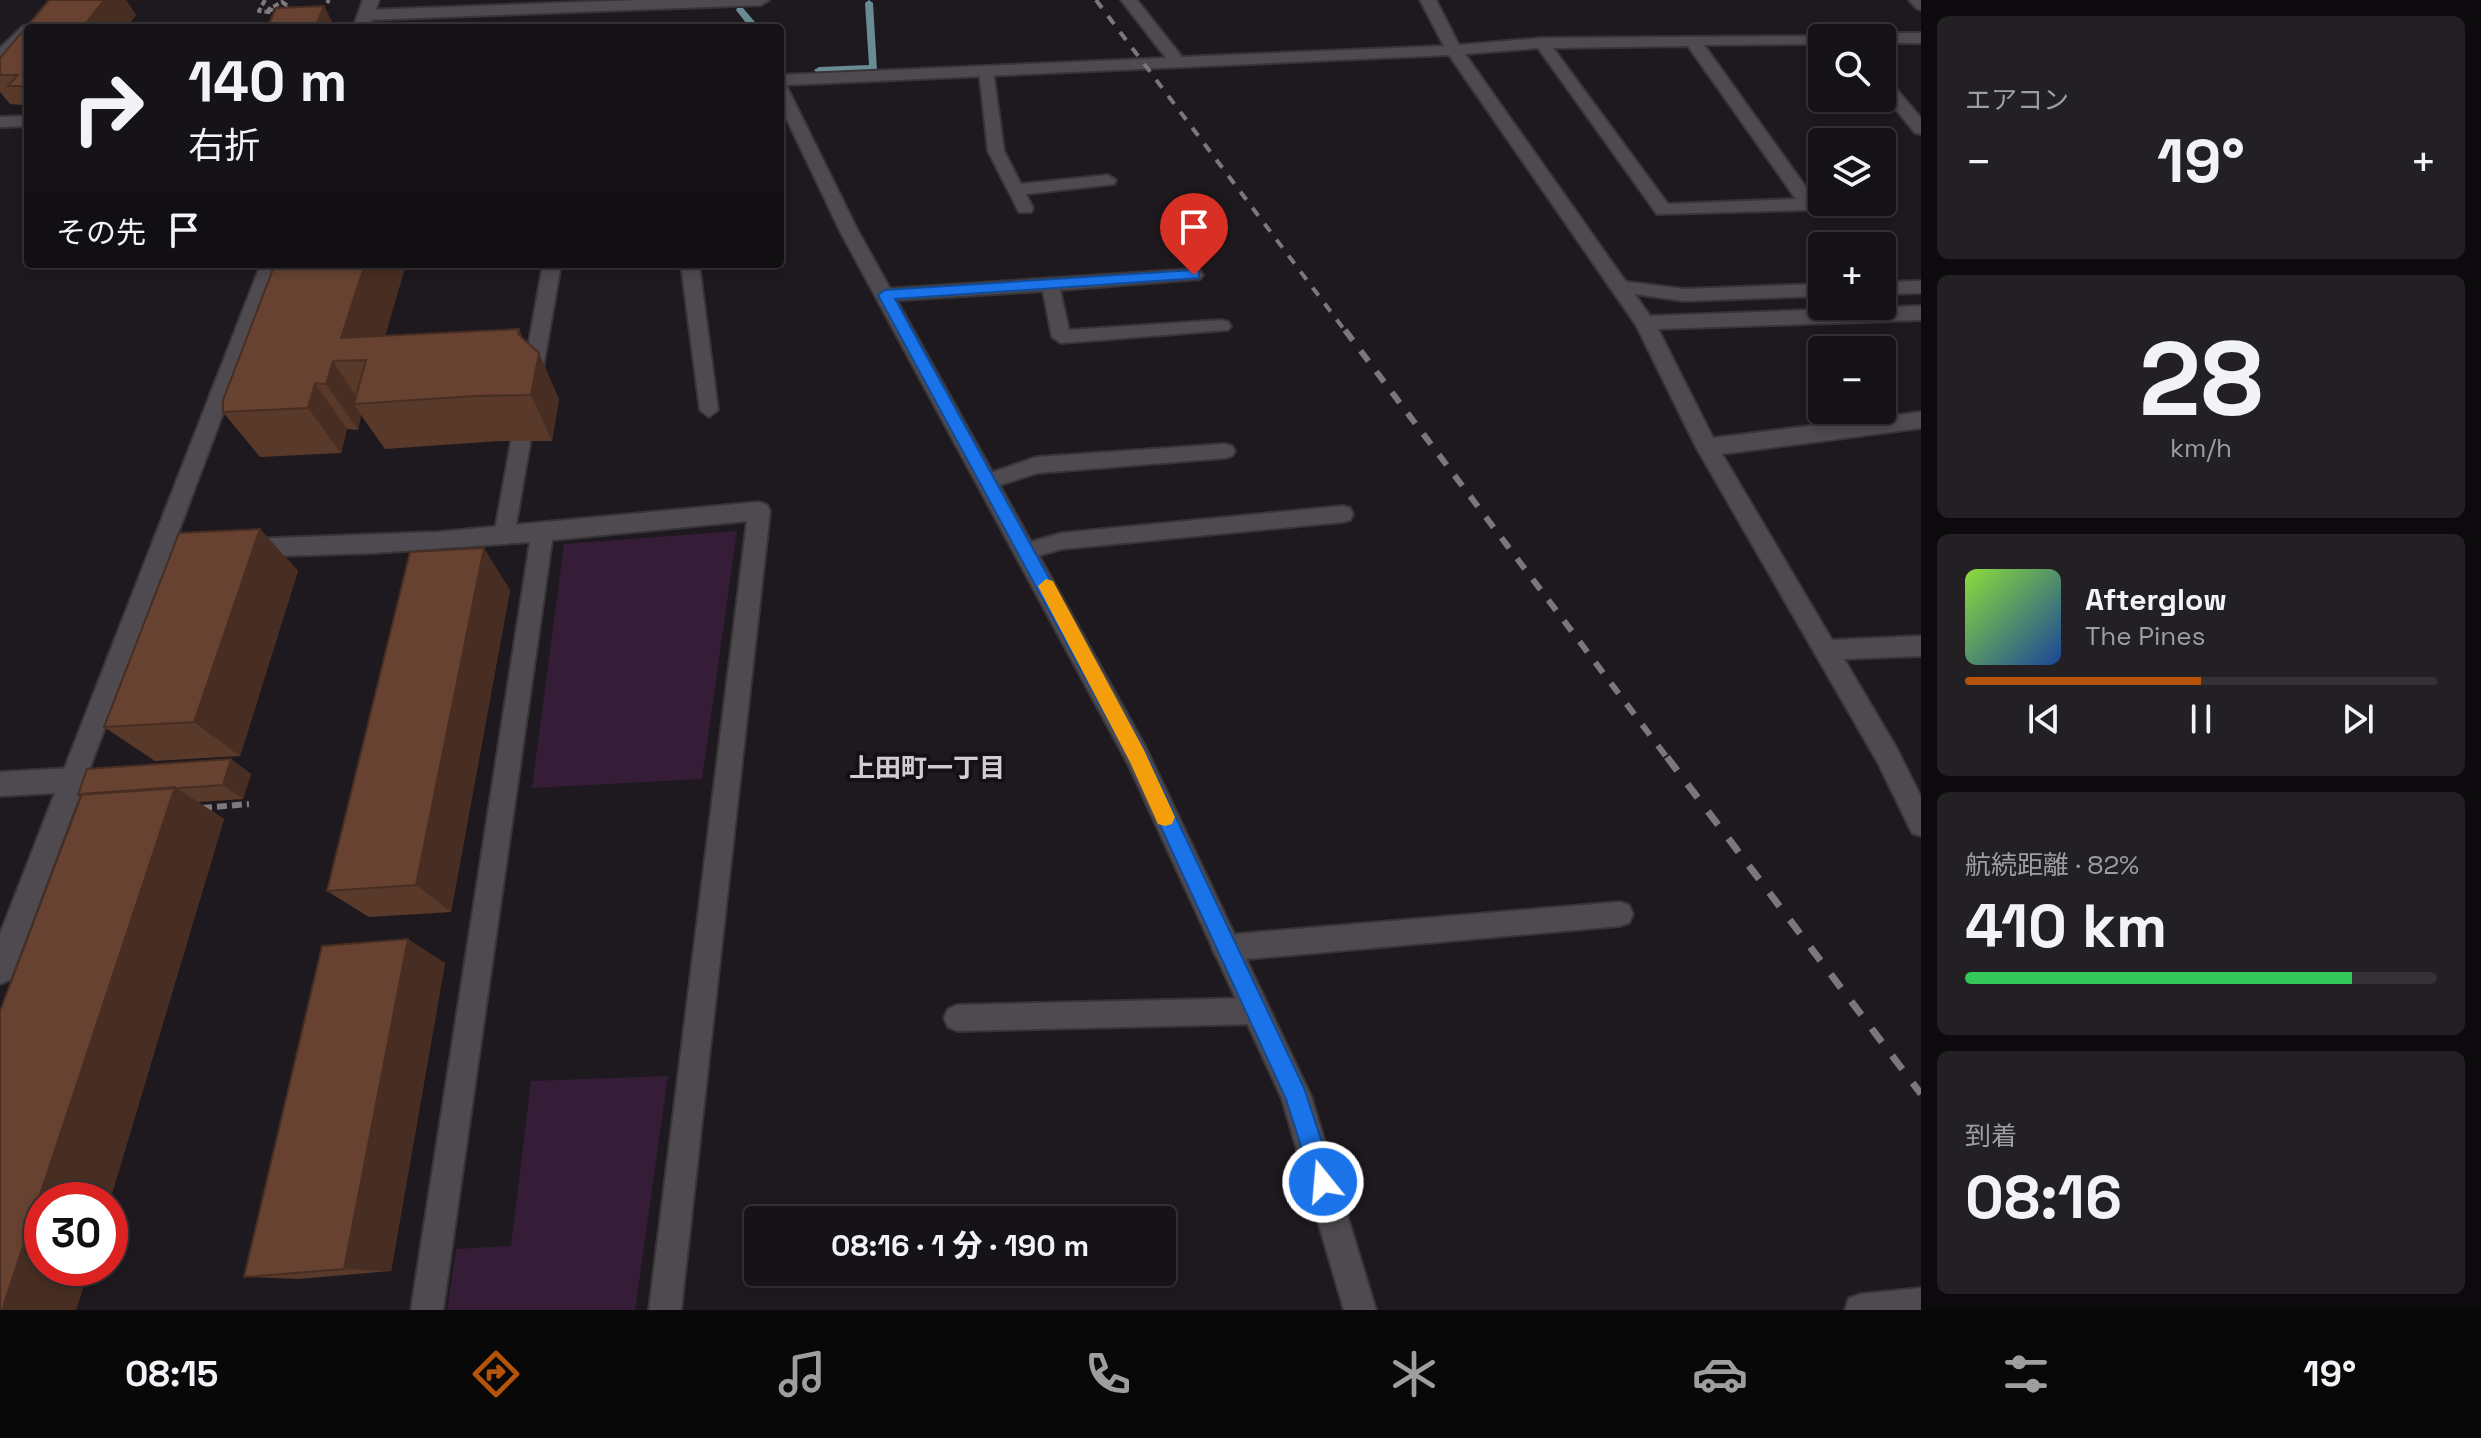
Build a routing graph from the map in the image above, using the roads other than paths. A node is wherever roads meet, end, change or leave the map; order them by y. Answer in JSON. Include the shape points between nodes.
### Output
{"nodes":[{"id":1,"x":761,"y":0,"type":"edge"},
{"id":2,"x":1129,"y":0,"type":"edge"},
{"id":3,"x":1428,"y":0,"type":"edge"},
{"id":4,"x":366,"y":14,"type":"edge"},
{"id":5,"x":24,"y":32,"type":"edge"},
{"id":6,"x":1896,"y":38,"type":"edge"},
{"id":7,"x":1921,"y":38,"type":"edge"},
{"id":8,"x":1808,"y":39,"type":"edge"},
{"id":9,"x":1692,"y":40,"type":"junction"},
{"id":10,"x":1542,"y":43,"type":"junction"},
{"id":11,"x":7,"y":44,"type":"edge"},
{"id":12,"x":1454,"y":50,"type":"junction"},
{"id":13,"x":0,"y":57,"type":"edge"},
{"id":14,"x":1177,"y":61,"type":"junction"},
{"id":15,"x":986,"y":70,"type":"junction"},
{"id":16,"x":784,"y":80,"type":"edge"},
{"id":17,"x":784,"y":96,"type":"edge"},
{"id":18,"x":1896,"y":99,"type":"edge"},
{"id":19,"x":24,"y":121,"type":"edge"},
{"id":20,"x":0,"y":122,"type":"edge"},
{"id":21,"x":1921,"y":129,"type":"edge"},
{"id":22,"x":1108,"y":180,"type":"dead end"},
{"id":23,"x":1016,"y":190,"type":"junction"},
{"id":24,"x":1025,"y":208,"type":"dead end"},
{"id":25,"x":268,"y":268,"type":"edge"},
{"id":26,"x":551,"y":268,"type":"edge"},
{"id":27,"x":691,"y":268,"type":"edge"},
{"id":28,"x":1194,"y":275,"type":"dead end"},
{"id":29,"x":1050,"y":284,"type":"junction"},
{"id":30,"x":1620,"y":287,"type":"junction"},
{"id":31,"x":1921,"y":287,"type":"edge"},
{"id":32,"x":1896,"y":288,"type":"edge"},
{"id":33,"x":1808,"y":291,"type":"edge"},
{"id":34,"x":885,"y":295,"type":"junction"},
{"id":35,"x":1921,"y":313,"type":"edge"},
{"id":36,"x":1645,"y":323,"type":"junction"},
{"id":37,"x":1222,"y":326,"type":"dead end"},
{"id":38,"x":709,"y":410,"type":"dead end"},
{"id":39,"x":1921,"y":420,"type":"edge"},
{"id":40,"x":1707,"y":447,"type":"junction"},
{"id":41,"x":1225,"y":451,"type":"dead end"},
{"id":42,"x":988,"y":481,"type":"junction"},
{"id":43,"x":1343,"y":514,"type":"dead end"},
{"id":44,"x":542,"y":534,"type":"junction"},
{"id":45,"x":504,"y":536,"type":"junction"},
{"id":46,"x":162,"y":548,"type":"junction"},
{"id":47,"x":193,"y":548,"type":"edge"},
{"id":48,"x":225,"y":548,"type":"edge"},
{"id":49,"x":1027,"y":551,"type":"junction"},
{"id":50,"x":1921,"y":646,"type":"edge"},
{"id":51,"x":1826,"y":650,"type":"junction"},
{"id":52,"x":73,"y":780,"type":"junction"},
{"id":53,"x":0,"y":784,"type":"edge"},
{"id":54,"x":1921,"y":824,"type":"edge"},
{"id":55,"x":1620,"y":914,"type":"dead end"},
{"id":56,"x":1225,"y":948,"type":"junction"},
{"id":57,"x":0,"y":970,"type":"edge"},
{"id":58,"x":1254,"y":1011,"type":"junction"},
{"id":59,"x":957,"y":1018,"type":"dead end"},
{"id":60,"x":1921,"y":1304,"type":"edge"},
{"id":61,"x":427,"y":1310,"type":"edge"},
{"id":62,"x":665,"y":1310,"type":"edge"},
{"id":63,"x":1360,"y":1310,"type":"edge"},
{"id":64,"x":1861,"y":1310,"type":"edge"}],
"edges":[{"from":1,"to":4,"type":"street"},
{"from":2,"to":14,"type":"street"},
{"from":3,"to":12,"type":"street"},
{"from":5,"to":11,"type":"street"},
{"from":6,"to":7,"type":"street"},
{"from":8,"to":9,"type":"street"},
{"from":9,"to":10,"type":"street"},
{"from":9,"to":10,"type":"street","via":[[1809,204],[1663,210]]},
{"from":10,"to":12,"type":"street"},
{"from":11,"to":13,"type":"street"},
{"from":12,"to":14,"type":"street"},
{"from":12,"to":30,"type":"street"},
{"from":14,"to":15,"type":"street"},
{"from":15,"to":16,"type":"street"},
{"from":15,"to":23,"type":"lane","via":[[996,151]]},
{"from":17,"to":34,"type":"street"},
{"from":18,"to":21,"type":"street"},
{"from":19,"to":20,"type":"lane"},
{"from":22,"to":23,"type":"lane"},
{"from":23,"to":24,"type":"lane"},
{"from":25,"to":46,"type":"street"},
{"from":26,"to":45,"type":"lane"},
{"from":27,"to":38,"type":"lane"},
{"from":28,"to":29,"type":"lane"},
{"from":29,"to":34,"type":"lane"},
{"from":29,"to":37,"type":"lane","via":[[1061,337]]},
{"from":30,"to":33,"type":"lane","via":[[1684,295]]},
{"from":30,"to":36,"type":"street"},
{"from":31,"to":32,"type":"lane"},
{"from":34,"to":42,"type":"street"},
{"from":35,"to":36,"type":"street"},
{"from":36,"to":40,"type":"street"},
{"from":39,"to":40,"type":"street"},
{"from":40,"to":51,"type":"street"},
{"from":41,"to":42,"type":"lane","via":[[1037,465]]},
{"from":42,"to":49,"type":"street"},
{"from":43,"to":49,"type":"lane","via":[[1062,541]]},
{"from":44,"to":45,"type":"street"},
{"from":44,"to":61,"type":"street"},
{"from":44,"to":62,"type":"street","via":[[759,511]]},
{"from":45,"to":48,"type":"street"},
{"from":46,"to":47,"type":"street"},
{"from":46,"to":52,"type":"street"},
{"from":49,"to":56,"type":"street","via":[[1137,756]]},
{"from":50,"to":51,"type":"street"},
{"from":51,"to":54,"type":"street"},
{"from":52,"to":53,"type":"street"},
{"from":52,"to":57,"type":"street"},
{"from":55,"to":56,"type":"lane"},
{"from":56,"to":58,"type":"street"},
{"from":58,"to":59,"type":"lane"},
{"from":58,"to":63,"type":"street","via":[[1296,1096]]},
{"from":60,"to":64,"type":"street"}]}
